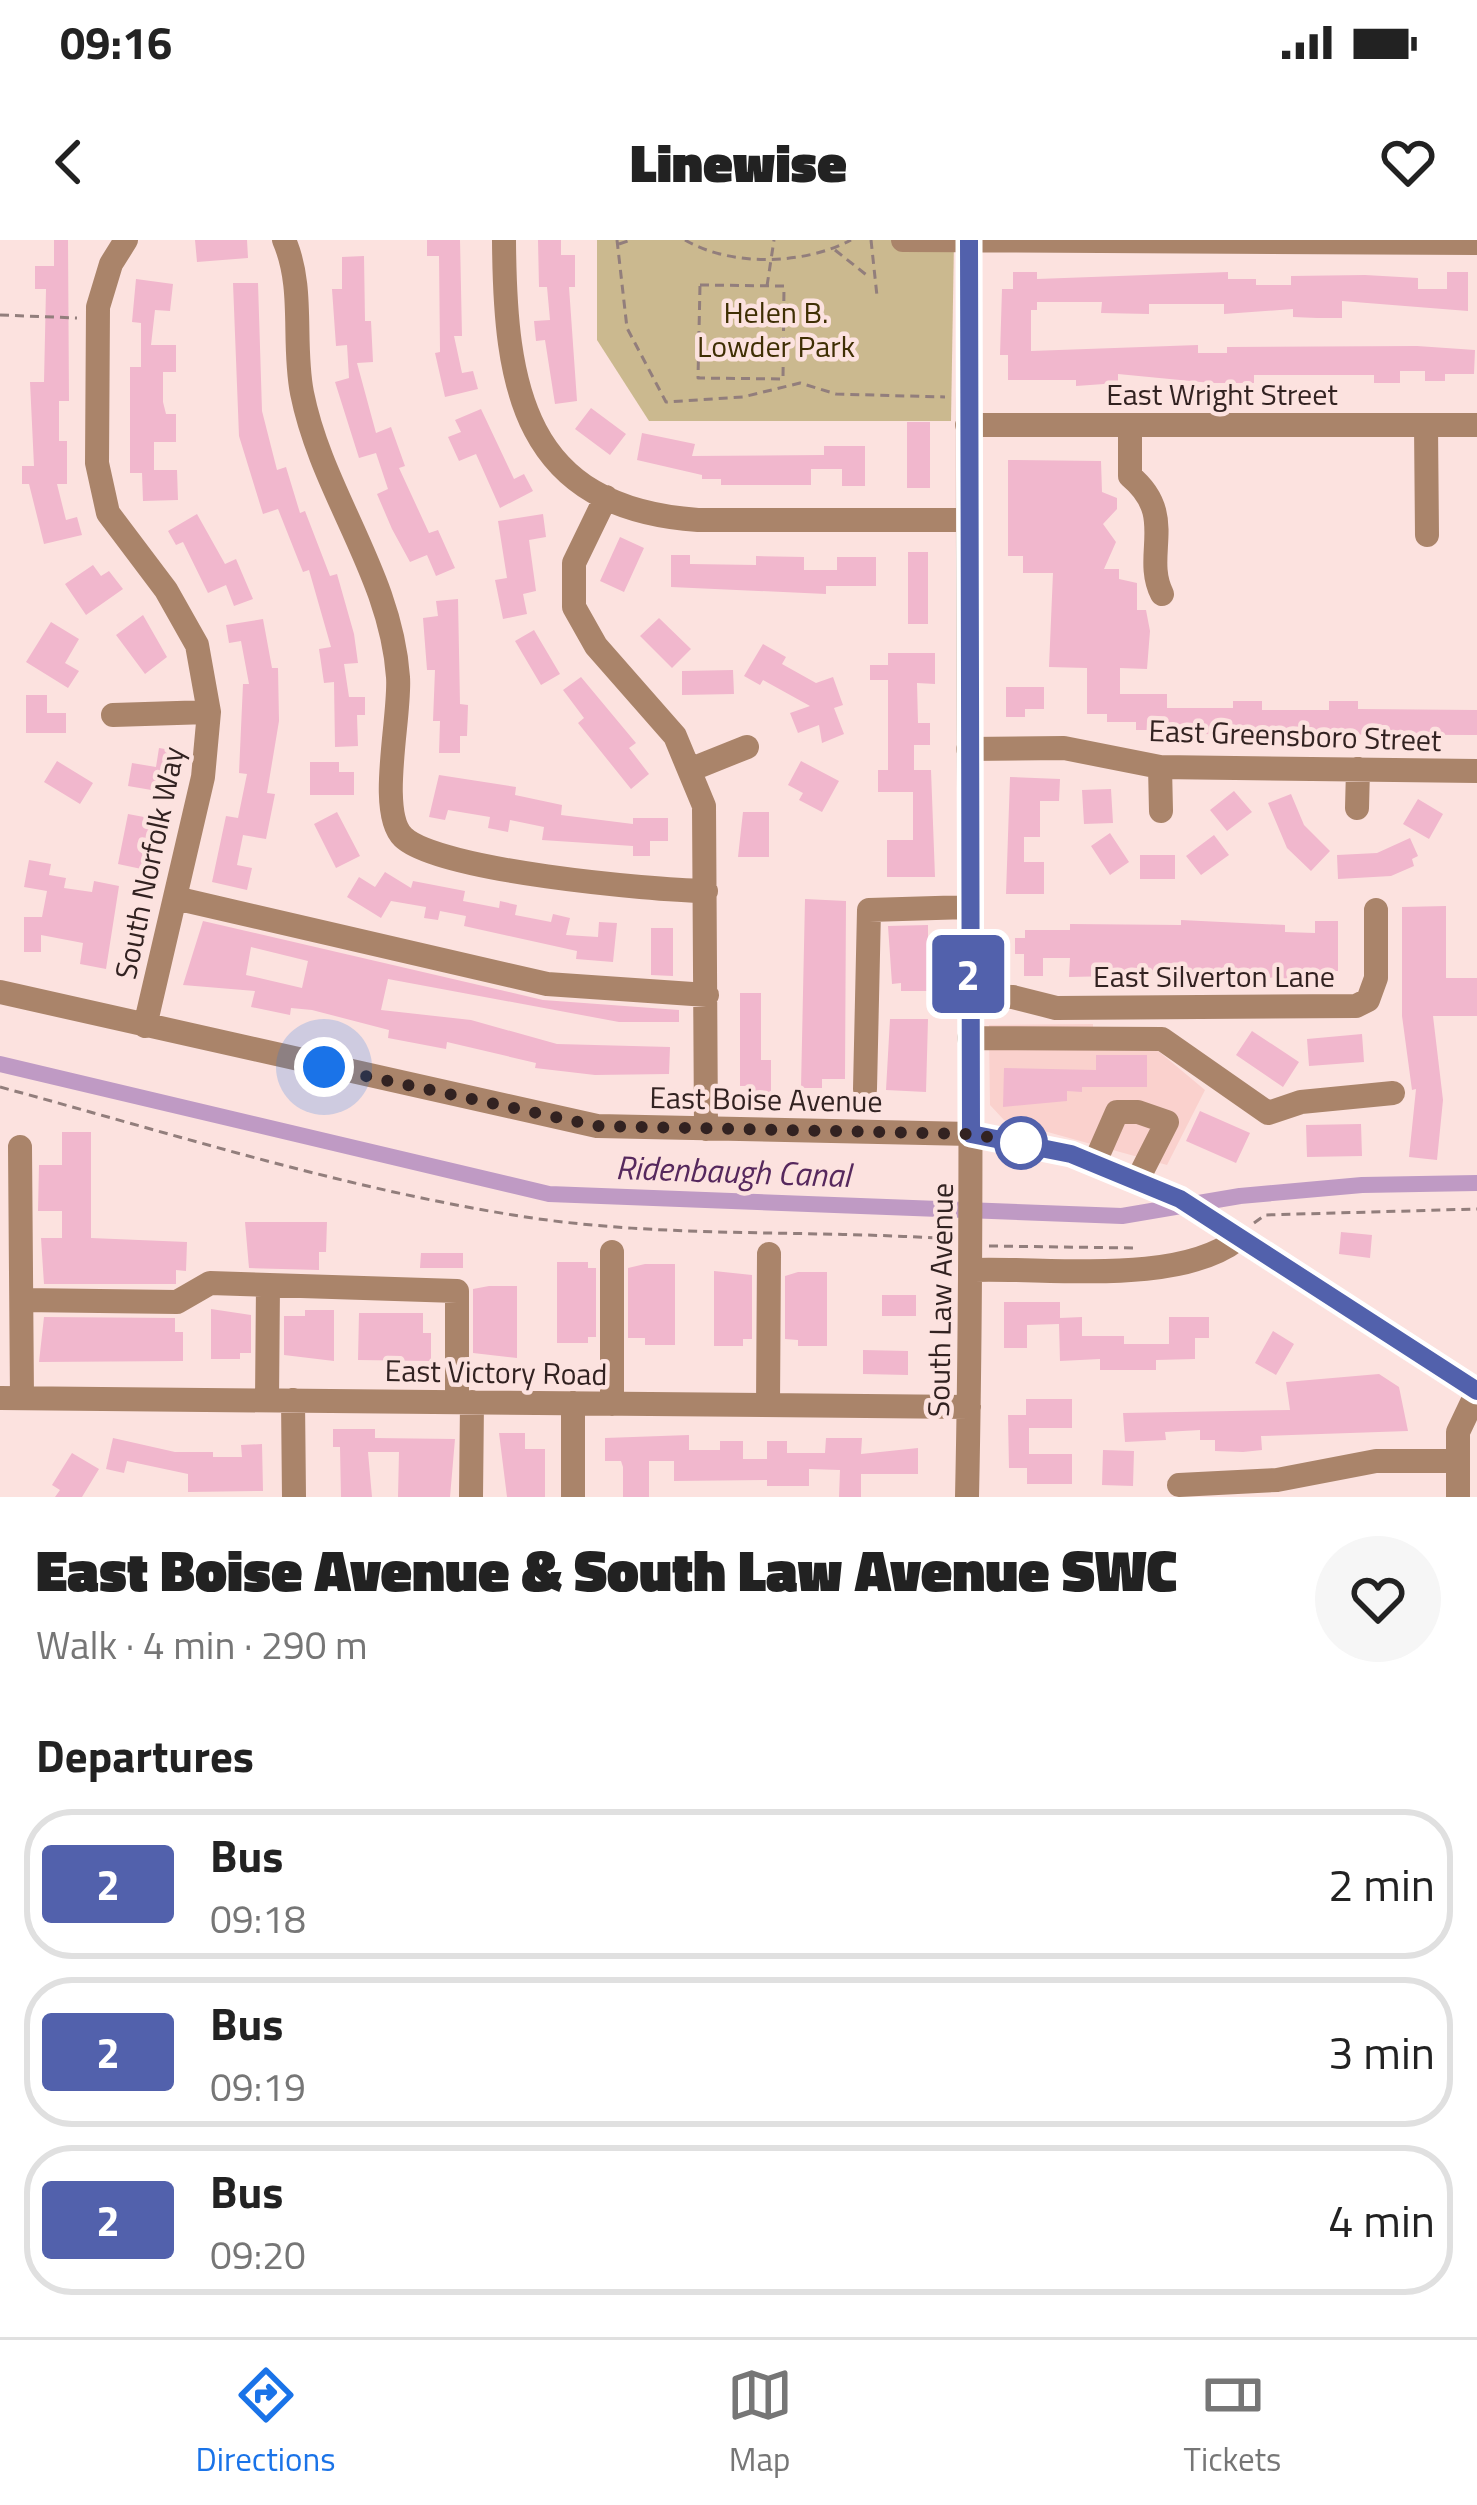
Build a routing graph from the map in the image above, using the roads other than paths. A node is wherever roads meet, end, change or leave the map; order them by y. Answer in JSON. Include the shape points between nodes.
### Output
{"nodes":[{"id":1,"x":126,"y":240,"type":"edge"},
{"id":2,"x":284,"y":240,"type":"edge"},
{"id":3,"x":504,"y":240,"type":"edge"},
{"id":4,"x":903,"y":240,"type":"edge"},
{"id":5,"x":969,"y":241,"type":"edge"},
{"id":6,"x":1167,"y":241,"type":"edge"},
{"id":7,"x":1415,"y":242,"type":"edge"},
{"id":8,"x":1477,"y":243,"type":"edge"},
{"id":9,"x":968,"y":424,"type":"junction"},
{"id":10,"x":1130,"y":425,"type":"junction"},
{"id":11,"x":1426,"y":425,"type":"junction"},
{"id":12,"x":1477,"y":425,"type":"edge"},
{"id":13,"x":606,"y":497,"type":"junction"},
{"id":14,"x":968,"y":520,"type":"junction"},
{"id":15,"x":1427,"y":536,"type":"dead end"},
{"id":16,"x":1162,"y":595,"type":"dead end"},
{"id":17,"x":209,"y":712,"type":"junction"},
{"id":18,"x":113,"y":715,"type":"dead end"},
{"id":19,"x":747,"y":747,"type":"dead end"},
{"id":20,"x":968,"y":749,"type":"junction"},
{"id":21,"x":1160,"y":766,"type":"junction"},
{"id":22,"x":692,"y":769,"type":"junction"},
{"id":23,"x":1358,"y":769,"type":"junction"},
{"id":24,"x":1477,"y":771,"type":"edge"},
{"id":25,"x":1357,"y":808,"type":"dead end"},
{"id":26,"x":1161,"y":811,"type":"dead end"},
{"id":27,"x":706,"y":891,"type":"junction"},
{"id":28,"x":175,"y":898,"type":"junction"},
{"id":29,"x":969,"y":908,"type":"junction"},
{"id":30,"x":1376,"y":910,"type":"dead end"},
{"id":31,"x":0,"y":992,"type":"edge"},
{"id":32,"x":706,"y":995,"type":"junction"},
{"id":33,"x":968,"y":996,"type":"junction"},
{"id":34,"x":145,"y":1026,"type":"junction"},
{"id":35,"x":969,"y":1038,"type":"junction"},
{"id":36,"x":866,"y":1089,"type":"dead end"},
{"id":37,"x":1393,"y":1093,"type":"dead end"},
{"id":38,"x":706,"y":1129,"type":"junction"},
{"id":39,"x":971,"y":1134,"type":"junction"},
{"id":40,"x":20,"y":1147,"type":"dead end"},
{"id":41,"x":1095,"y":1162,"type":"junction"},
{"id":42,"x":1138,"y":1179,"type":"junction"},
{"id":43,"x":1226,"y":1231,"type":"junction"},
{"id":44,"x":972,"y":1247,"type":"junction"},
{"id":45,"x":612,"y":1252,"type":"dead end"},
{"id":46,"x":769,"y":1254,"type":"dead end"},
{"id":47,"x":268,"y":1285,"type":"junction"},
{"id":48,"x":22,"y":1300,"type":"junction"},
{"id":49,"x":1477,"y":1392,"type":"edge"},
{"id":50,"x":11,"y":1398,"type":"edge"},
{"id":51,"x":280,"y":1400,"type":"junction"},
{"id":52,"x":465,"y":1402,"type":"junction"},
{"id":53,"x":574,"y":1403,"type":"junction"},
{"id":54,"x":612,"y":1404,"type":"junction"},
{"id":55,"x":768,"y":1405,"type":"junction"},
{"id":56,"x":969,"y":1407,"type":"junction"},
{"id":57,"x":1458,"y":1461,"type":"junction"},
{"id":58,"x":1179,"y":1485,"type":"dead end"},
{"id":59,"x":294,"y":1497,"type":"edge"},
{"id":60,"x":471,"y":1497,"type":"edge"},
{"id":61,"x":573,"y":1497,"type":"edge"},
{"id":62,"x":968,"y":1497,"type":"edge"},
{"id":63,"x":1458,"y":1497,"type":"edge"}],
"edges":[{"from":1,"to":17,"type":"street","name":"South Norfolk Way","via":[[98,307],[97,463],[107,513],[197,645]]},
{"from":2,"to":27,"type":"street","via":[[315,442],[389,615],[398,676],[389,802],[395,826],[417,846],[571,881]]},
{"from":3,"to":13,"type":"street","via":[[515,391],[566,470]]},
{"from":4,"to":5,"type":"street"},
{"from":5,"to":6,"type":"street"},
{"from":5,"to":9,"type":"street","name":"South Law Avenue"},
{"from":6,"to":7,"type":"street"},
{"from":7,"to":8,"type":"street"},
{"from":9,"to":10,"type":"street","name":"East Wright Street"},
{"from":9,"to":14,"type":"street","name":"South Law Avenue"},
{"from":10,"to":11,"type":"street","name":"East Wright Street"},
{"from":10,"to":16,"type":"street","via":[[1130,476],[1148,494],[1160,534],[1155,574]]},
{"from":11,"to":12,"type":"street","name":"East Wright Street"},
{"from":11,"to":15,"type":"street"},
{"from":13,"to":14,"type":"street","via":[[664,518]]},
{"from":13,"to":22,"type":"street","via":[[574,563],[574,607],[596,646],[676,736]]},
{"from":14,"to":20,"type":"street","name":"South Law Avenue"},
{"from":17,"to":18,"type":"street","name":"South Norfolk Way"},
{"from":17,"to":28,"type":"street","name":"South Norfolk Way"},
{"from":19,"to":22,"type":"street"},
{"from":20,"to":21,"type":"street","name":"East Greensboro Street","via":[[1064,748]]},
{"from":20,"to":29,"type":"street","name":"South Law Avenue"},
{"from":21,"to":23,"type":"street","name":"East Greensboro Street"},
{"from":21,"to":26,"type":"street"},
{"from":22,"to":27,"type":"street","via":[[704,806]]},
{"from":23,"to":24,"type":"street","name":"East Greensboro Street"},
{"from":23,"to":25,"type":"street"},
{"from":27,"to":32,"type":"street"},
{"from":28,"to":32,"type":"street","via":[[547,984]]},
{"from":28,"to":34,"type":"street","name":"South Norfolk Way"},
{"from":29,"to":33,"type":"street","name":"South Law Avenue"},
{"from":29,"to":36,"type":"street","via":[[869,910]]},
{"from":30,"to":33,"type":"street","name":"East Silverton Lane","via":[[1376,978],[1368,1000],[1356,1006],[1057,1008]]},
{"from":31,"to":34,"type":"street","name":"East Boise Avenue"},
{"from":32,"to":38,"type":"street"},
{"from":33,"to":35,"type":"street","name":"South Law Avenue"},
{"from":34,"to":38,"type":"street","name":"East Boise Avenue","via":[[547,1118]]},
{"from":35,"to":37,"type":"street","via":[[1162,1039],[1268,1113]]},
{"from":35,"to":39,"type":"street","name":"South Law Avenue"},
{"from":38,"to":39,"type":"street","name":"East Boise Avenue"},
{"from":39,"to":41,"type":"street","name":"East Boise Avenue"},
{"from":39,"to":44,"type":"street","name":"South Law Avenue"},
{"from":40,"to":48,"type":"street"},
{"from":41,"to":42,"type":"street","name":"East Boise Avenue"},
{"from":41,"to":42,"type":"street","via":[[1117,1112],[1167,1122]]},
{"from":42,"to":43,"type":"street","name":"East Boise Avenue"},
{"from":43,"to":44,"type":"street","via":[[1218,1255],[1165,1267]]},
{"from":43,"to":49,"type":"street","name":"East Boise Avenue"},
{"from":44,"to":56,"type":"street","name":"South Law Avenue"},
{"from":45,"to":54,"type":"street"},
{"from":46,"to":55,"type":"street"},
{"from":47,"to":48,"type":"street","via":[[210,1283],[177,1302]]},
{"from":47,"to":51,"type":"street"},
{"from":47,"to":52,"type":"street","via":[[457,1291]]},
{"from":48,"to":50,"type":"street"},
{"from":49,"to":57,"type":"street","via":[[1458,1432]]},
{"from":50,"to":51,"type":"street","name":"East Victory Road"},
{"from":51,"to":52,"type":"street","name":"East Victory Road"},
{"from":51,"to":59,"type":"street"},
{"from":52,"to":53,"type":"street","name":"East Victory Road"},
{"from":52,"to":60,"type":"street"},
{"from":53,"to":54,"type":"street","name":"East Victory Road"},
{"from":53,"to":61,"type":"street"},
{"from":54,"to":55,"type":"street","name":"East Victory Road"},
{"from":55,"to":56,"type":"street","name":"East Victory Road"},
{"from":56,"to":62,"type":"street","name":"South Law Avenue"},
{"from":57,"to":58,"type":"street","via":[[1376,1461],[1277,1480]]},
{"from":57,"to":63,"type":"street"}]}
